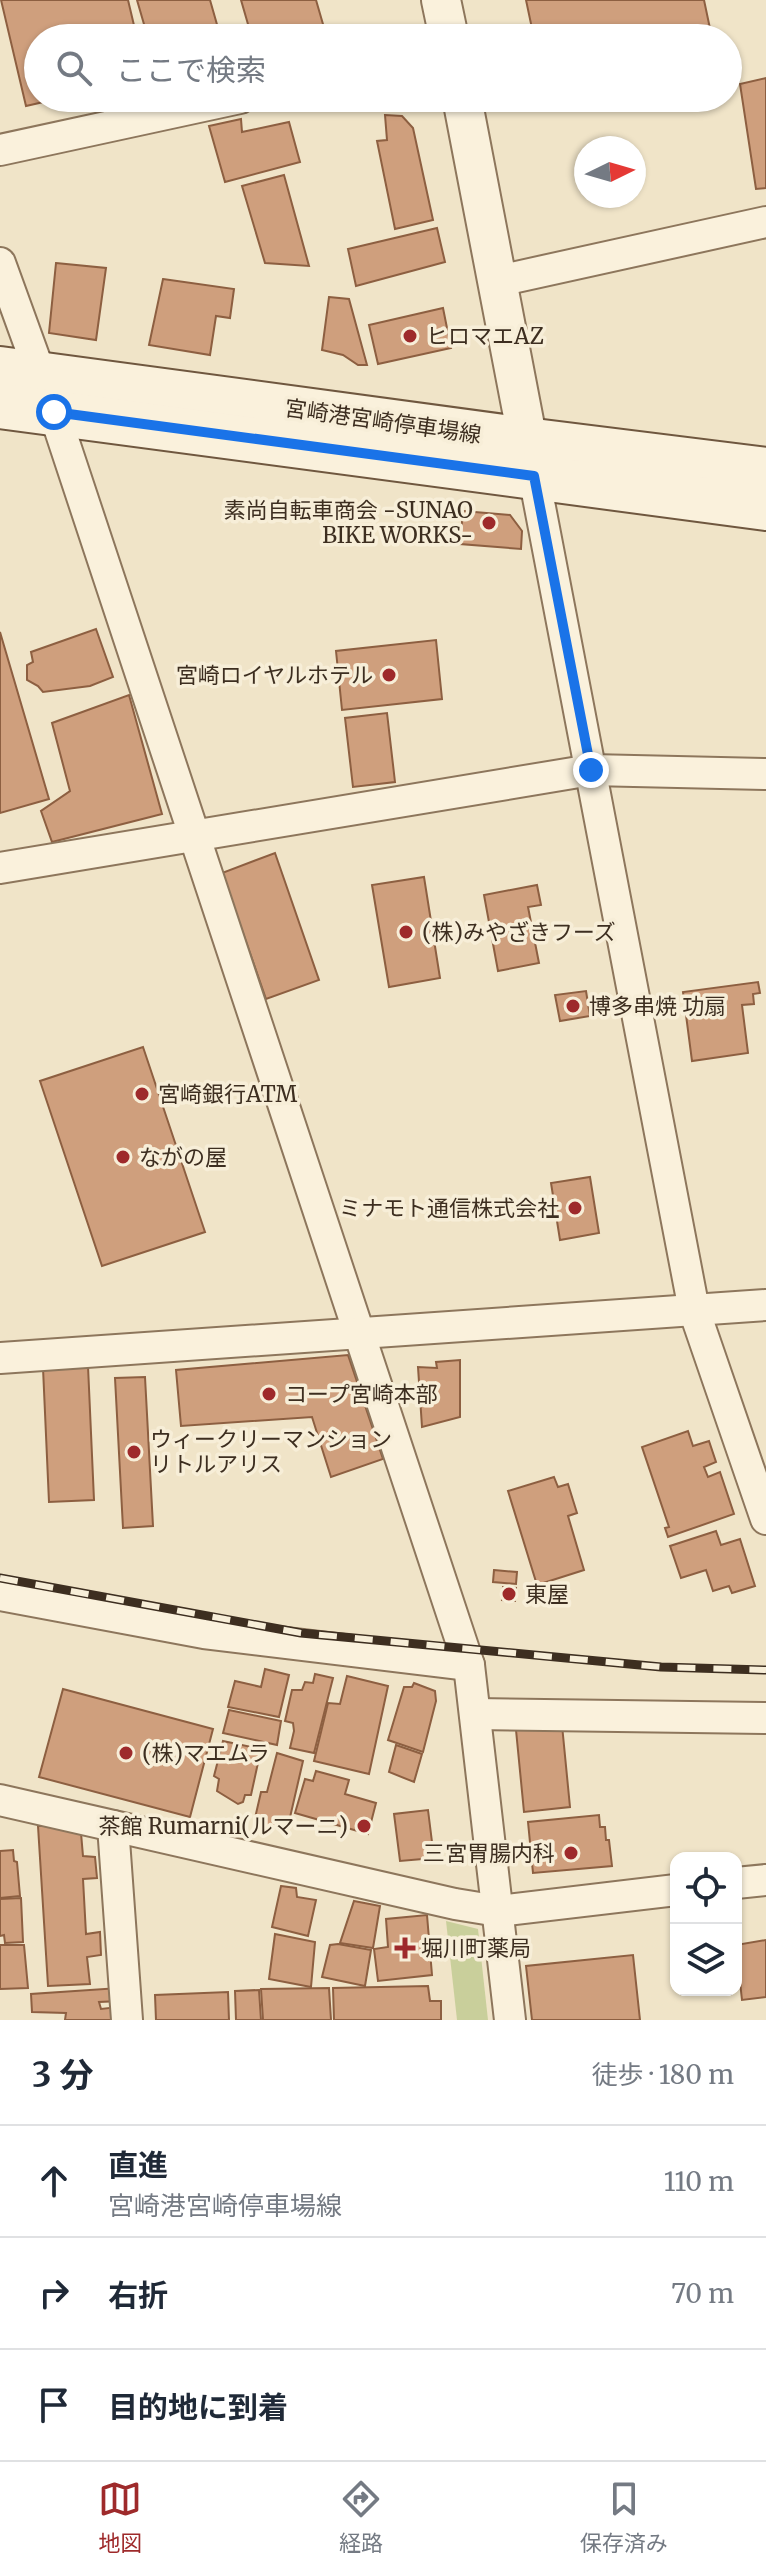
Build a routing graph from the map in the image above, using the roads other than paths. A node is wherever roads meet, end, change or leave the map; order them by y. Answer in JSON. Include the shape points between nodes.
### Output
{"nodes":[{"id":1,"x":441,"y":0,"type":"edge"},
{"id":2,"x":446,"y":24,"type":"edge"},
{"id":3,"x":175,"y":112,"type":"edge"},
{"id":4,"x":465,"y":112,"type":"edge"},
{"id":5,"x":0,"y":150,"type":"edge"},
{"id":6,"x":766,"y":222,"type":"edge"},
{"id":7,"x":0,"y":263,"type":"edge"},
{"id":8,"x":498,"y":281,"type":"junction"},
{"id":9,"x":31,"y":385,"type":"edge"},
{"id":10,"x":0,"y":406,"type":"edge"},
{"id":11,"x":530,"y":458,"type":"junction"},
{"id":12,"x":766,"y":470,"type":"edge"},
{"id":13,"x":766,"y":508,"type":"edge"},
{"id":14,"x":591,"y":770,"type":"junction"},
{"id":15,"x":766,"y":774,"type":"edge"},
{"id":16,"x":194,"y":834,"type":"junction"},
{"id":17,"x":0,"y":868,"type":"edge"},
{"id":18,"x":766,"y":1305,"type":"edge"},
{"id":19,"x":694,"y":1310,"type":"junction"},
{"id":20,"x":359,"y":1333,"type":"junction"},
{"id":21,"x":0,"y":1358,"type":"edge"},
{"id":22,"x":766,"y":1519,"type":"edge"},
{"id":23,"x":0,"y":1595,"type":"edge"},
{"id":24,"x":469,"y":1665,"type":"junction"},
{"id":25,"x":475,"y":1714,"type":"junction"},
{"id":26,"x":766,"y":1718,"type":"edge"},
{"id":27,"x":0,"y":1800,"type":"edge"},
{"id":28,"x":113,"y":1826,"type":"junction"},
{"id":29,"x":766,"y":1880,"type":"edge"},
{"id":30,"x":742,"y":1882,"type":"edge"},
{"id":31,"x":670,"y":1891,"type":"edge"},
{"id":32,"x":498,"y":1911,"type":"junction"},
{"id":33,"x":127,"y":2020,"type":"edge"},
{"id":34,"x":510,"y":2020,"type":"edge"}],
"edges":[{"from":1,"to":2,"type":"street"},
{"from":3,"to":5,"type":"street"},
{"from":4,"to":8,"type":"street"},
{"from":6,"to":8,"type":"street"},
{"from":7,"to":9,"type":"street"},
{"from":8,"to":11,"type":"street"},
{"from":9,"to":10,"type":"main road","name":"宮崎港宮崎停車場線"},
{"from":9,"to":11,"type":"main road","name":"宮崎港宮崎停車場線"},
{"from":9,"to":16,"type":"street"},
{"from":11,"to":12,"type":"main road","name":"宮崎港宮崎停車場線"},
{"from":11,"to":13,"type":"main road","name":"宮崎港宮崎停車場線"},
{"from":11,"to":14,"type":"street"},
{"from":14,"to":15,"type":"street"},
{"from":14,"to":16,"type":"street"},
{"from":14,"to":19,"type":"street"},
{"from":16,"to":17,"type":"street"},
{"from":16,"to":20,"type":"street"},
{"from":18,"to":19,"type":"street"},
{"from":19,"to":20,"type":"street"},
{"from":19,"to":22,"type":"street"},
{"from":20,"to":21,"type":"street"},
{"from":20,"to":24,"type":"street"},
{"from":23,"to":24,"type":"street","via":[[204,1633]]},
{"from":24,"to":25,"type":"street"},
{"from":25,"to":26,"type":"street"},
{"from":25,"to":32,"type":"street"},
{"from":27,"to":28,"type":"street"},
{"from":28,"to":32,"type":"street"},
{"from":28,"to":33,"type":"street"},
{"from":29,"to":30,"type":"street"},
{"from":31,"to":32,"type":"street"},
{"from":32,"to":34,"type":"street"}]}
